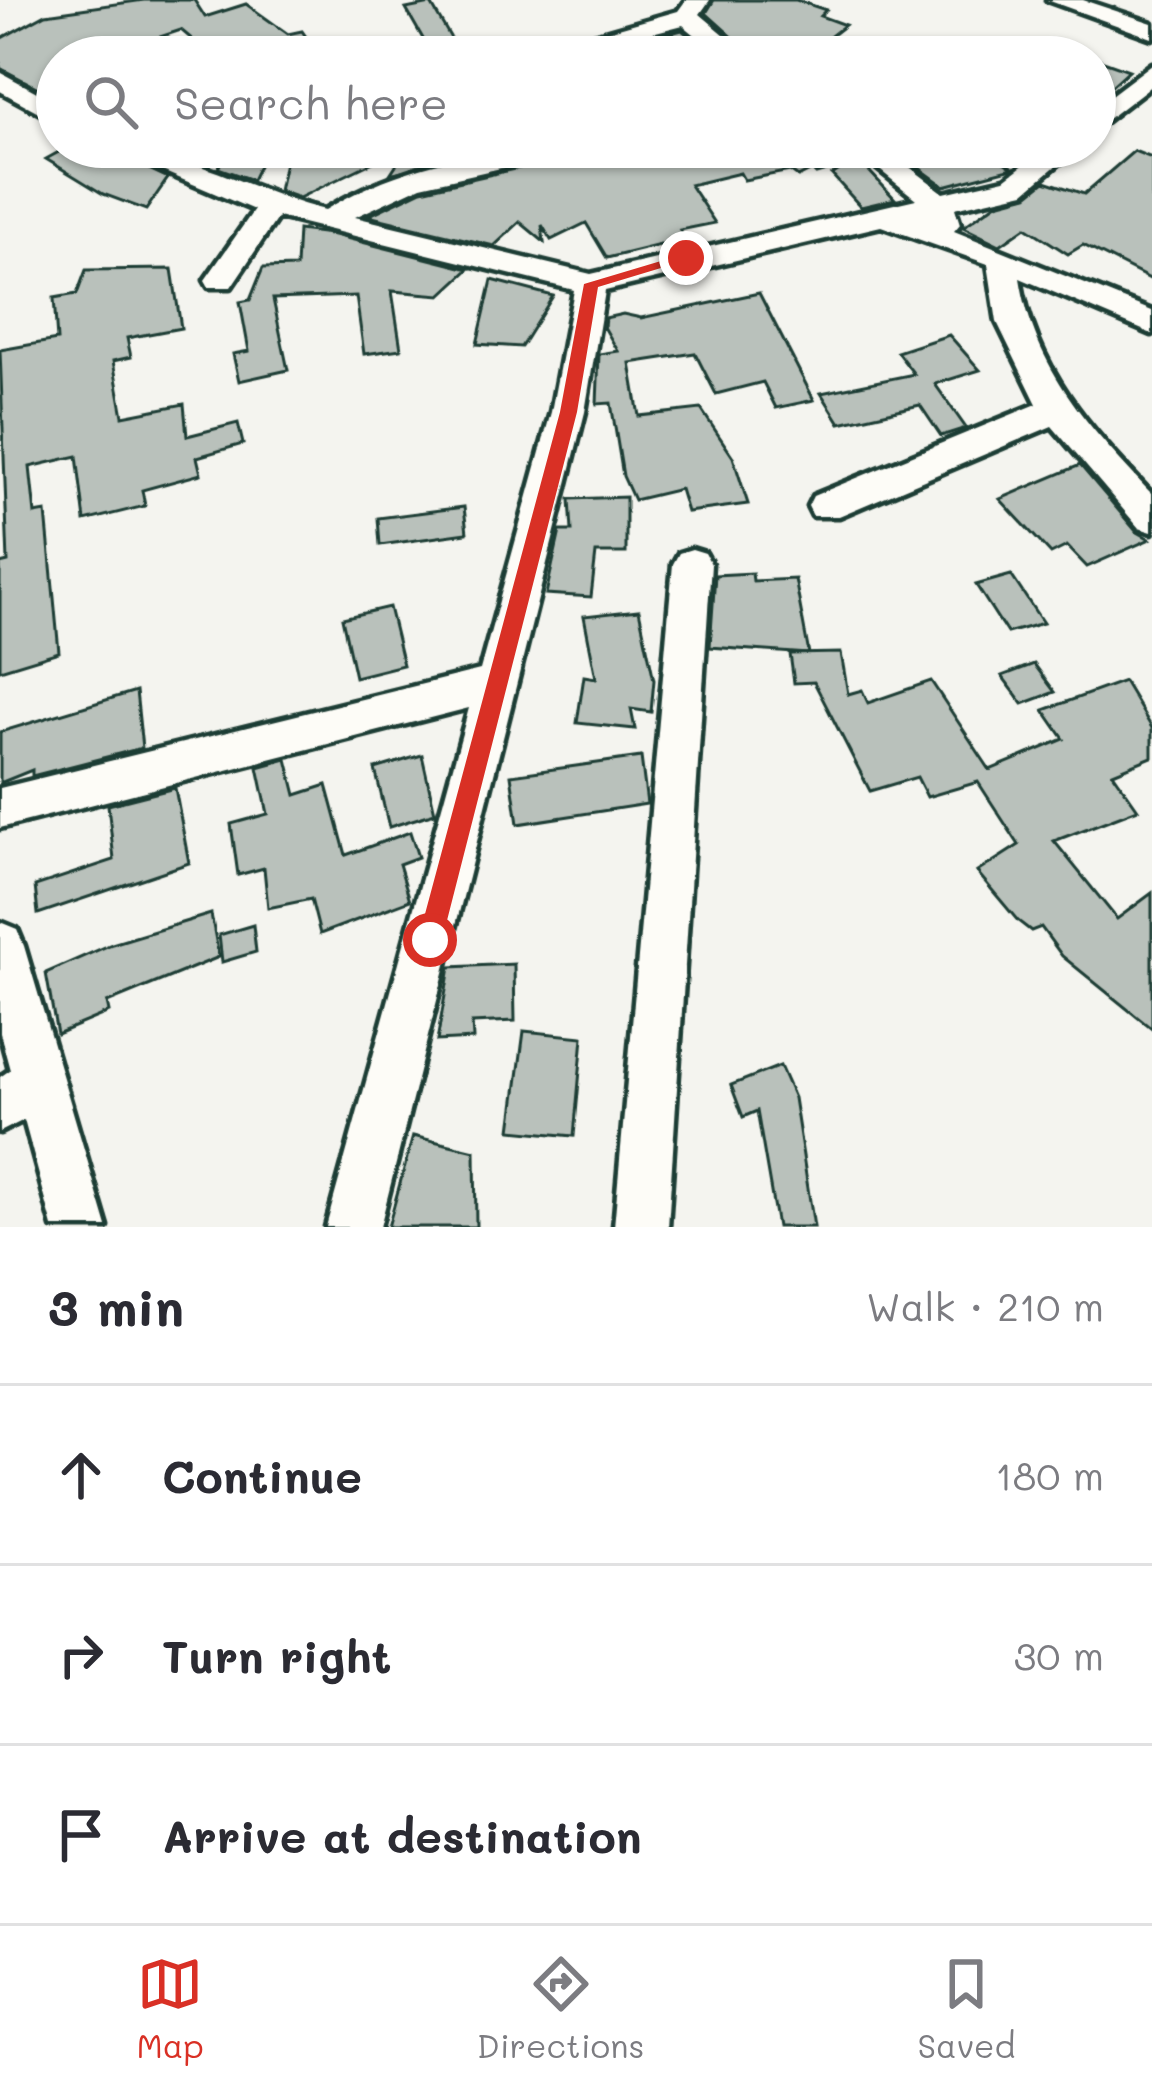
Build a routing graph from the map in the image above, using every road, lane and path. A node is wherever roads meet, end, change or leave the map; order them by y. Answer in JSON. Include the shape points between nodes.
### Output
{"nodes":[{"id":1,"x":1059,"y":0,"type":"edge"},
{"id":2,"x":693,"y":8,"type":"edge"},
{"id":3,"x":1152,"y":31,"type":"edge"},
{"id":4,"x":600,"y":36,"type":"edge"},
{"id":5,"x":719,"y":36,"type":"edge"},
{"id":6,"x":1152,"y":72,"type":"edge"},
{"id":7,"x":0,"y":80,"type":"edge"},
{"id":8,"x":36,"y":101,"type":"edge"},
{"id":9,"x":1116,"y":103,"type":"edge"},
{"id":10,"x":174,"y":168,"type":"edge"},
{"id":11,"x":434,"y":168,"type":"edge"},
{"id":12,"x":893,"y":168,"type":"edge"},
{"id":13,"x":1038,"y":168,"type":"edge"},
{"id":14,"x":939,"y":203,"type":"junction"},
{"id":15,"x":272,"y":206,"type":"junction"},
{"id":16,"x":885,"y":217,"type":"junction"},
{"id":17,"x":333,"y":218,"type":"junction"},
{"id":18,"x":949,"y":238,"type":"junction"},
{"id":19,"x":1002,"y":258,"type":"junction"},
{"id":20,"x":220,"y":280,"type":"dead end"},
{"id":21,"x":591,"y":284,"type":"junction"},
{"id":22,"x":1152,"y":323,"type":"edge"},
{"id":23,"x":1061,"y":408,"type":"junction"},
{"id":24,"x":826,"y":506,"type":"dead end"},
{"id":25,"x":1152,"y":518,"type":"edge"},
{"id":26,"x":692,"y":565,"type":"dead end"},
{"id":27,"x":497,"y":683,"type":"junction"},
{"id":28,"x":0,"y":808,"type":"edge"},
{"id":29,"x":0,"y":946,"type":"edge"},
{"id":30,"x":19,"y":1094,"type":"edge"},
{"id":31,"x":80,"y":1227,"type":"edge"},
{"id":32,"x":353,"y":1227,"type":"edge"},
{"id":33,"x":640,"y":1227,"type":"edge"}],
"edges":[{"from":1,"to":3,"type":"street"},
{"from":2,"to":4,"type":"street"},
{"from":2,"to":5,"type":"street"},
{"from":6,"to":9,"type":"street"},
{"from":7,"to":8,"type":"street"},
{"from":10,"to":15,"type":"street"},
{"from":11,"to":17,"type":"street"},
{"from":12,"to":14,"type":"street"},
{"from":13,"to":14,"type":"street","via":[[1015,186]]},
{"from":14,"to":16,"type":"street"},
{"from":14,"to":18,"type":"street"},
{"from":15,"to":17,"type":"street"},
{"from":15,"to":20,"type":"street"},
{"from":16,"to":18,"type":"street"},
{"from":16,"to":21,"type":"street"},
{"from":17,"to":21,"type":"street"},
{"from":18,"to":19,"type":"street"},
{"from":19,"to":22,"type":"street"},
{"from":19,"to":23,"type":"street","via":[[1014,324]]},
{"from":21,"to":27,"type":"street","via":[[568,412]]},
{"from":23,"to":24,"type":"street"},
{"from":23,"to":25,"type":"street"},
{"from":26,"to":33,"type":"street"},
{"from":27,"to":28,"type":"street"},
{"from":27,"to":32,"type":"street"},
{"from":29,"to":30,"type":"street"},
{"from":30,"to":31,"type":"street"}]}
